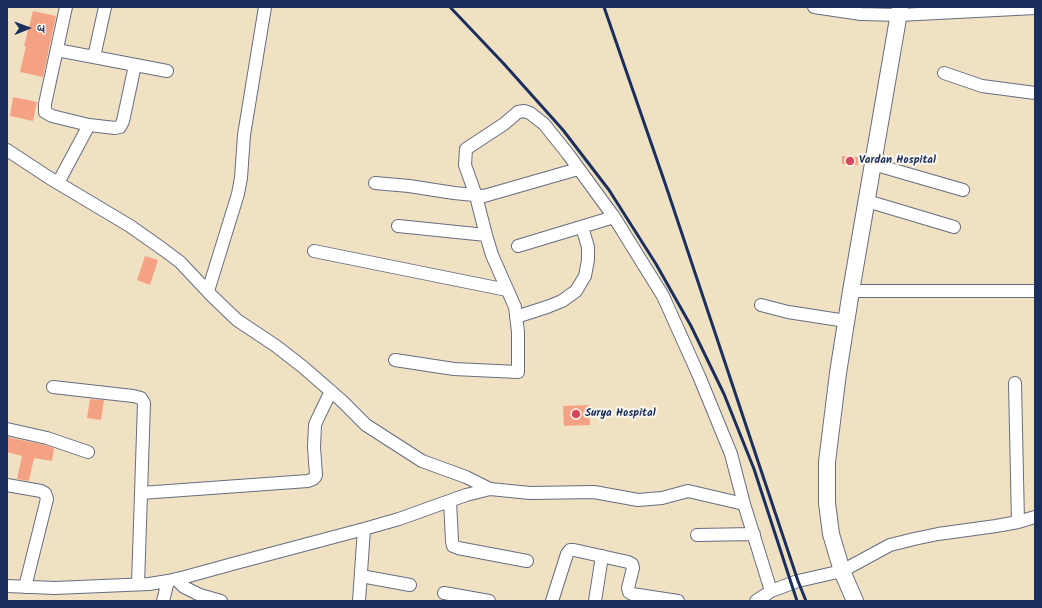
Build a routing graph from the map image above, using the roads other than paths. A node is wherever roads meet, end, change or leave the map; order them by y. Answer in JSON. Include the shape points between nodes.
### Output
{"nodes":[{"id":1,"x":66,"y":7,"type":"edge"},
{"id":2,"x":105,"y":7,"type":"edge"},
{"id":3,"x":265,"y":7,"type":"edge"},
{"id":4,"x":814,"y":7,"type":"edge"},
{"id":5,"x":999,"y":8,"type":"edge"},
{"id":6,"x":1035,"y":8,"type":"edge"},
{"id":7,"x":900,"y":11,"type":"edge"},
{"id":8,"x":56,"y":50,"type":"junction"},
{"id":9,"x":94,"y":57,"type":"junction"},
{"id":10,"x":135,"y":65,"type":"junction"},
{"id":11,"x":167,"y":71,"type":"dead end"},
{"id":12,"x":944,"y":73,"type":"dead end"},
{"id":13,"x":1035,"y":93,"type":"edge"},
{"id":14,"x":89,"y":125,"type":"junction"},
{"id":15,"x":7,"y":150,"type":"edge"},
{"id":16,"x":873,"y":164,"type":"junction"},
{"id":17,"x":578,"y":168,"type":"junction"},
{"id":18,"x":58,"y":183,"type":"junction"},
{"id":19,"x":375,"y":183,"type":"dead end"},
{"id":20,"x":963,"y":190,"type":"dead end"},
{"id":21,"x":476,"y":196,"type":"junction"},
{"id":22,"x":867,"y":201,"type":"junction"},
{"id":23,"x":614,"y":217,"type":"junction"},
{"id":24,"x":398,"y":226,"type":"dead end"},
{"id":25,"x":582,"y":227,"type":"junction"},
{"id":26,"x":954,"y":227,"type":"dead end"},
{"id":27,"x":486,"y":235,"type":"junction"},
{"id":28,"x":518,"y":246,"type":"dead end"},
{"id":29,"x":314,"y":251,"type":"dead end"},
{"id":30,"x":507,"y":290,"type":"junction"},
{"id":31,"x":208,"y":291,"type":"junction"},
{"id":32,"x":851,"y":291,"type":"junction"},
{"id":33,"x":1035,"y":291,"type":"edge"},
{"id":34,"x":761,"y":305,"type":"dead end"},
{"id":35,"x":516,"y":317,"type":"junction"},
{"id":36,"x":846,"y":321,"type":"junction"},
{"id":37,"x":395,"y":360,"type":"dead end"},
{"id":38,"x":1015,"y":383,"type":"dead end"},
{"id":39,"x":53,"y":387,"type":"dead end"},
{"id":40,"x":331,"y":391,"type":"junction"},
{"id":41,"x":7,"y":429,"type":"edge"},
{"id":42,"x":88,"y":452,"type":"dead end"},
{"id":43,"x":7,"y":485,"type":"edge"},
{"id":44,"x":490,"y":489,"type":"junction"},
{"id":45,"x":141,"y":493,"type":"junction"},
{"id":46,"x":450,"y":501,"type":"junction"},
{"id":47,"x":744,"y":504,"type":"junction"},
{"id":48,"x":1035,"y":517,"type":"edge"},
{"id":49,"x":1018,"y":522,"type":"junction"},
{"id":50,"x":364,"y":529,"type":"junction"},
{"id":51,"x":754,"y":534,"type":"junction"},
{"id":52,"x":697,"y":536,"type":"dead end"},
{"id":53,"x":602,"y":556,"type":"junction"},
{"id":54,"x":527,"y":561,"type":"dead end"},
{"id":55,"x":842,"y":571,"type":"junction"},
{"id":56,"x":361,"y":576,"type":"junction"},
{"id":57,"x":172,"y":580,"type":"junction"},
{"id":58,"x":138,"y":584,"type":"junction"},
{"id":59,"x":410,"y":585,"type":"dead end"},
{"id":60,"x":7,"y":586,"type":"edge"},
{"id":61,"x":26,"y":587,"type":"junction"},
{"id":62,"x":771,"y":591,"type":"junction"},
{"id":63,"x":444,"y":594,"type":"dead end"},
{"id":64,"x":658,"y":600,"type":"edge"},
{"id":65,"x":163,"y":601,"type":"edge"},
{"id":66,"x":221,"y":601,"type":"edge"},
{"id":67,"x":359,"y":601,"type":"edge"},
{"id":68,"x":489,"y":601,"type":"edge"},
{"id":69,"x":552,"y":601,"type":"edge"},
{"id":70,"x":595,"y":601,"type":"edge"},
{"id":71,"x":678,"y":601,"type":"edge"},
{"id":72,"x":756,"y":601,"type":"edge"},
{"id":73,"x":855,"y":601,"type":"edge"}],
"edges":[{"from":1,"to":8,"type":"street"},
{"from":2,"to":9,"type":"street"},
{"from":3,"to":31,"type":"street","via":[[244,134],[238,194]]},
{"from":4,"to":7,"type":"street","via":[[861,14]]},
{"from":5,"to":6,"type":"street"},
{"from":5,"to":7,"type":"street"},
{"from":7,"to":16,"type":"main road"},
{"from":8,"to":9,"type":"street"},
{"from":8,"to":14,"type":"street","via":[[45,112]]},
{"from":9,"to":10,"type":"street"},
{"from":10,"to":11,"type":"street"},
{"from":10,"to":14,"type":"street","via":[[120,127]]},
{"from":12,"to":13,"type":"street","via":[[982,86]]},
{"from":14,"to":18,"type":"street"},
{"from":15,"to":18,"type":"street"},
{"from":16,"to":20,"type":"street"},
{"from":16,"to":22,"type":"main road"},
{"from":17,"to":21,"type":"street","via":[[484,196]]},
{"from":17,"to":21,"type":"street","via":[[544,124],[530,113],[518,112],[466,149],[465,165]]},
{"from":17,"to":23,"type":"street"},
{"from":18,"to":31,"type":"street","via":[[130,226],[164,250],[180,262]]},
{"from":19,"to":21,"type":"street"},
{"from":21,"to":27,"type":"street"},
{"from":22,"to":26,"type":"street"},
{"from":22,"to":32,"type":"main road"},
{"from":23,"to":25,"type":"street"},
{"from":23,"to":47,"type":"street","via":[[663,296],[693,361],[731,454]]},
{"from":24,"to":27,"type":"street"},
{"from":25,"to":28,"type":"street"},
{"from":25,"to":35,"type":"street","via":[[588,247],[588,260],[585,276],[576,291],[562,301]]},
{"from":27,"to":30,"type":"street"},
{"from":29,"to":30,"type":"street"},
{"from":30,"to":35,"type":"street","via":[[515,307]]},
{"from":31,"to":40,"type":"street","via":[[237,320],[282,351]]},
{"from":32,"to":33,"type":"street"},
{"from":32,"to":36,"type":"main road"},
{"from":34,"to":36,"type":"street"},
{"from":35,"to":37,"type":"street","via":[[518,372],[454,369]]},
{"from":36,"to":55,"type":"main road","via":[[827,462],[826,504],[831,534]]},
{"from":38,"to":49,"type":"street"},
{"from":39,"to":45,"type":"street","via":[[141,398],[144,403]]},
{"from":40,"to":44,"type":"street","via":[[366,425],[422,462],[466,477]]},
{"from":40,"to":45,"type":"street","via":[[315,425],[316,475],[313,480]]},
{"from":41,"to":42,"type":"street","via":[[47,438]]},
{"from":43,"to":61,"type":"street","via":[[40,491],[45,493],[47,499]]},
{"from":44,"to":46,"type":"street"},
{"from":44,"to":47,"type":"street","via":[[530,493],[594,492],[638,500],[662,498],[688,491]]},
{"from":45,"to":58,"type":"street"},
{"from":46,"to":50,"type":"street"},
{"from":46,"to":54,"type":"street","via":[[453,546]]},
{"from":47,"to":51,"type":"street"},
{"from":48,"to":49,"type":"street"},
{"from":49,"to":55,"type":"street","via":[[938,534],[890,545]]},
{"from":50,"to":56,"type":"street"},
{"from":50,"to":57,"type":"street"},
{"from":51,"to":52,"type":"street"},
{"from":51,"to":62,"type":"street"},
{"from":53,"to":64,"type":"street","via":[[632,564],[629,592]]},
{"from":53,"to":69,"type":"street","via":[[570,550]]},
{"from":53,"to":70,"type":"street"},
{"from":55,"to":62,"type":"street","via":[[798,581]]},
{"from":55,"to":73,"type":"main road"},
{"from":56,"to":59,"type":"street"},
{"from":56,"to":67,"type":"street"},
{"from":57,"to":58,"type":"street"},
{"from":57,"to":65,"type":"street"},
{"from":57,"to":66,"type":"street","via":[[200,595]]},
{"from":58,"to":61,"type":"street"},
{"from":60,"to":61,"type":"street"},
{"from":62,"to":72,"type":"street"},
{"from":63,"to":68,"type":"street"},
{"from":64,"to":71,"type":"street"}]}
